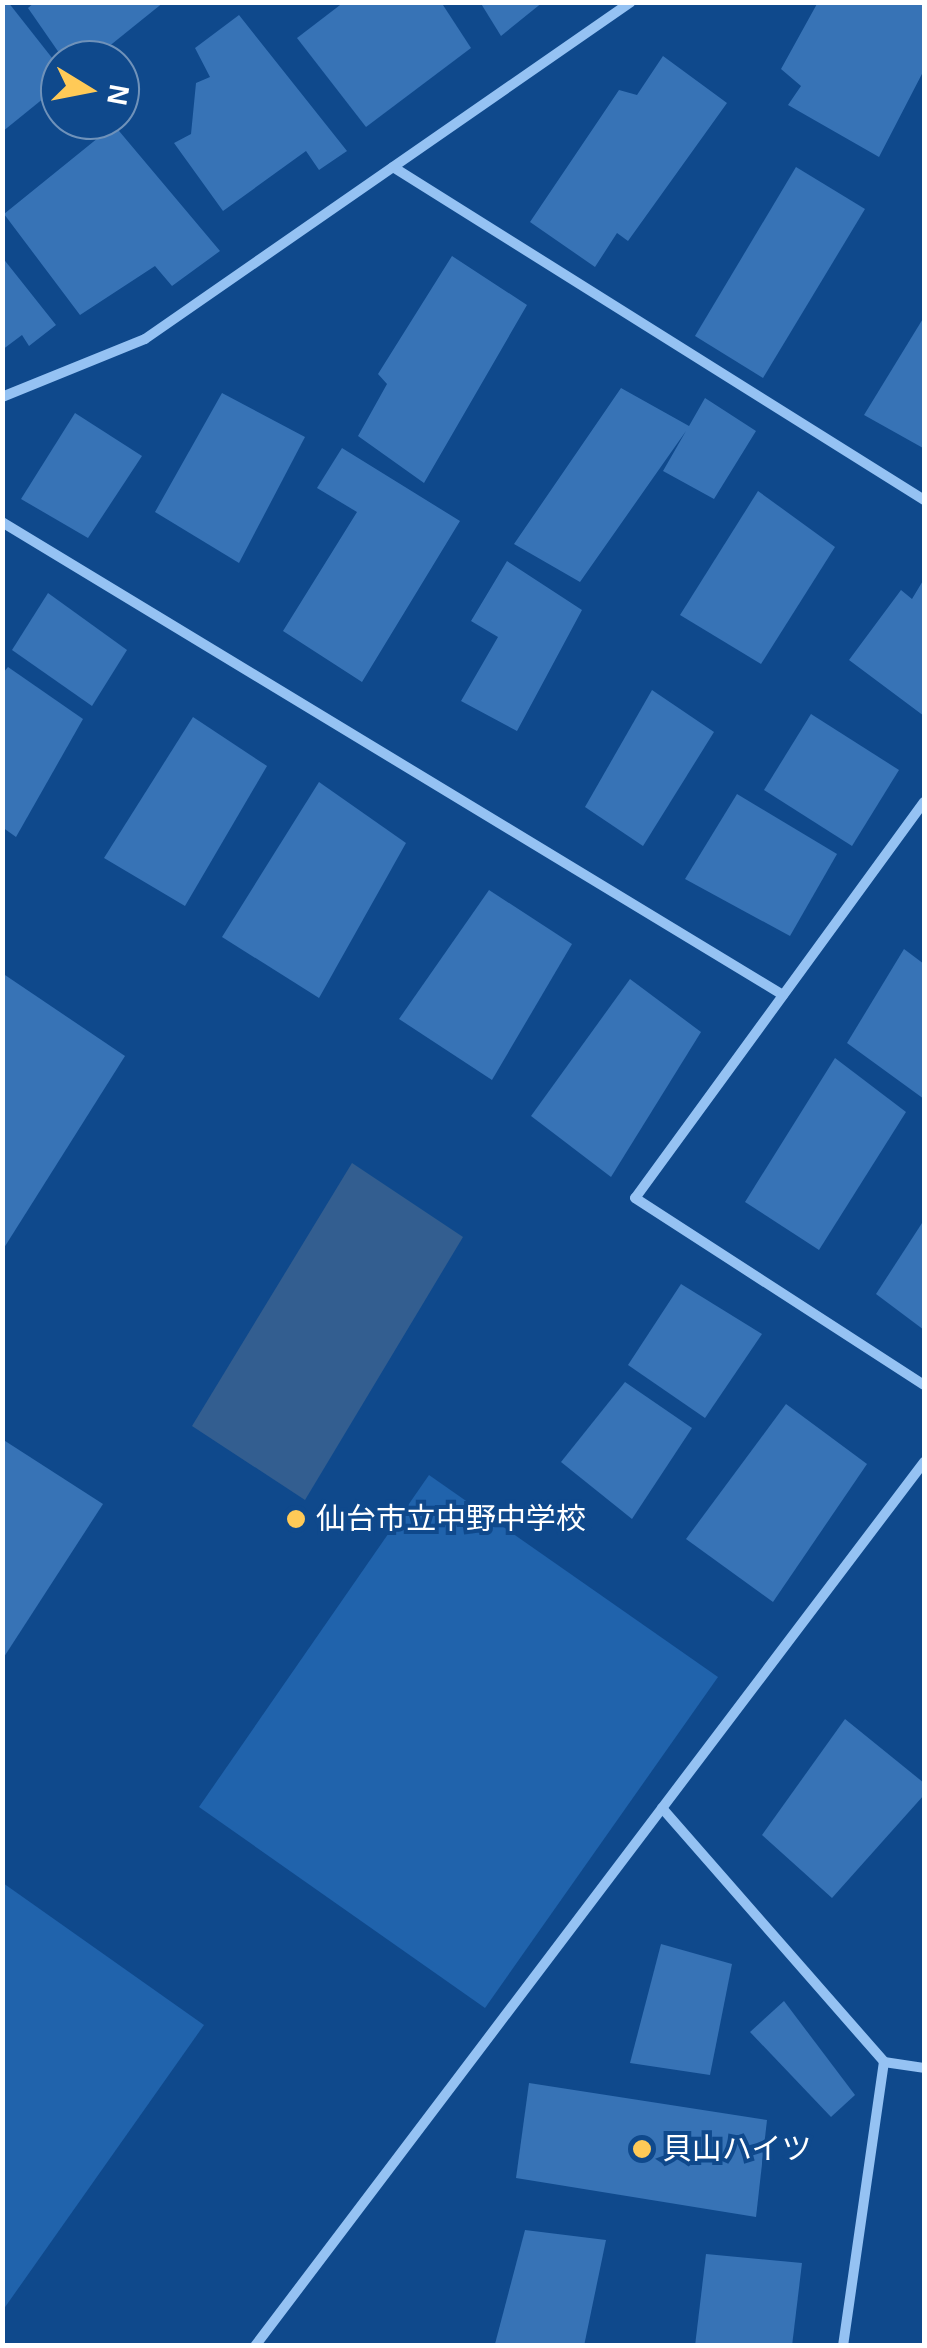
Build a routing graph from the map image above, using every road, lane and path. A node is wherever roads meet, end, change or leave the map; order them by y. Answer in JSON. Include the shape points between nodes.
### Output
{"nodes":[{"id":1,"x":631,"y":2,"type":"edge"},
{"id":2,"x":393,"y":167,"type":"junction"},
{"id":3,"x":2,"y":397,"type":"edge"},
{"id":4,"x":924,"y":500,"type":"edge"},
{"id":5,"x":2,"y":522,"type":"edge"},
{"id":6,"x":924,"y":802,"type":"edge"},
{"id":7,"x":784,"y":994,"type":"junction"},
{"id":8,"x":924,"y":1385,"type":"edge"},
{"id":9,"x":924,"y":1462,"type":"edge"},
{"id":10,"x":662,"y":1808,"type":"junction"},
{"id":11,"x":884,"y":2062,"type":"junction"},
{"id":12,"x":924,"y":2068,"type":"edge"},
{"id":13,"x":254,"y":2346,"type":"edge"},
{"id":14,"x":843,"y":2346,"type":"edge"}],
"edges":[{"from":1,"to":2,"type":"street"},
{"from":2,"to":3,"type":"street","via":[[145,339]]},
{"from":2,"to":4,"type":"street"},
{"from":5,"to":7,"type":"street"},
{"from":6,"to":7,"type":"street"},
{"from":7,"to":8,"type":"street","via":[[634,1198]]},
{"from":9,"to":10,"type":"street"},
{"from":10,"to":11,"type":"street"},
{"from":10,"to":13,"type":"street"},
{"from":11,"to":12,"type":"street"},
{"from":11,"to":14,"type":"street"}]}
